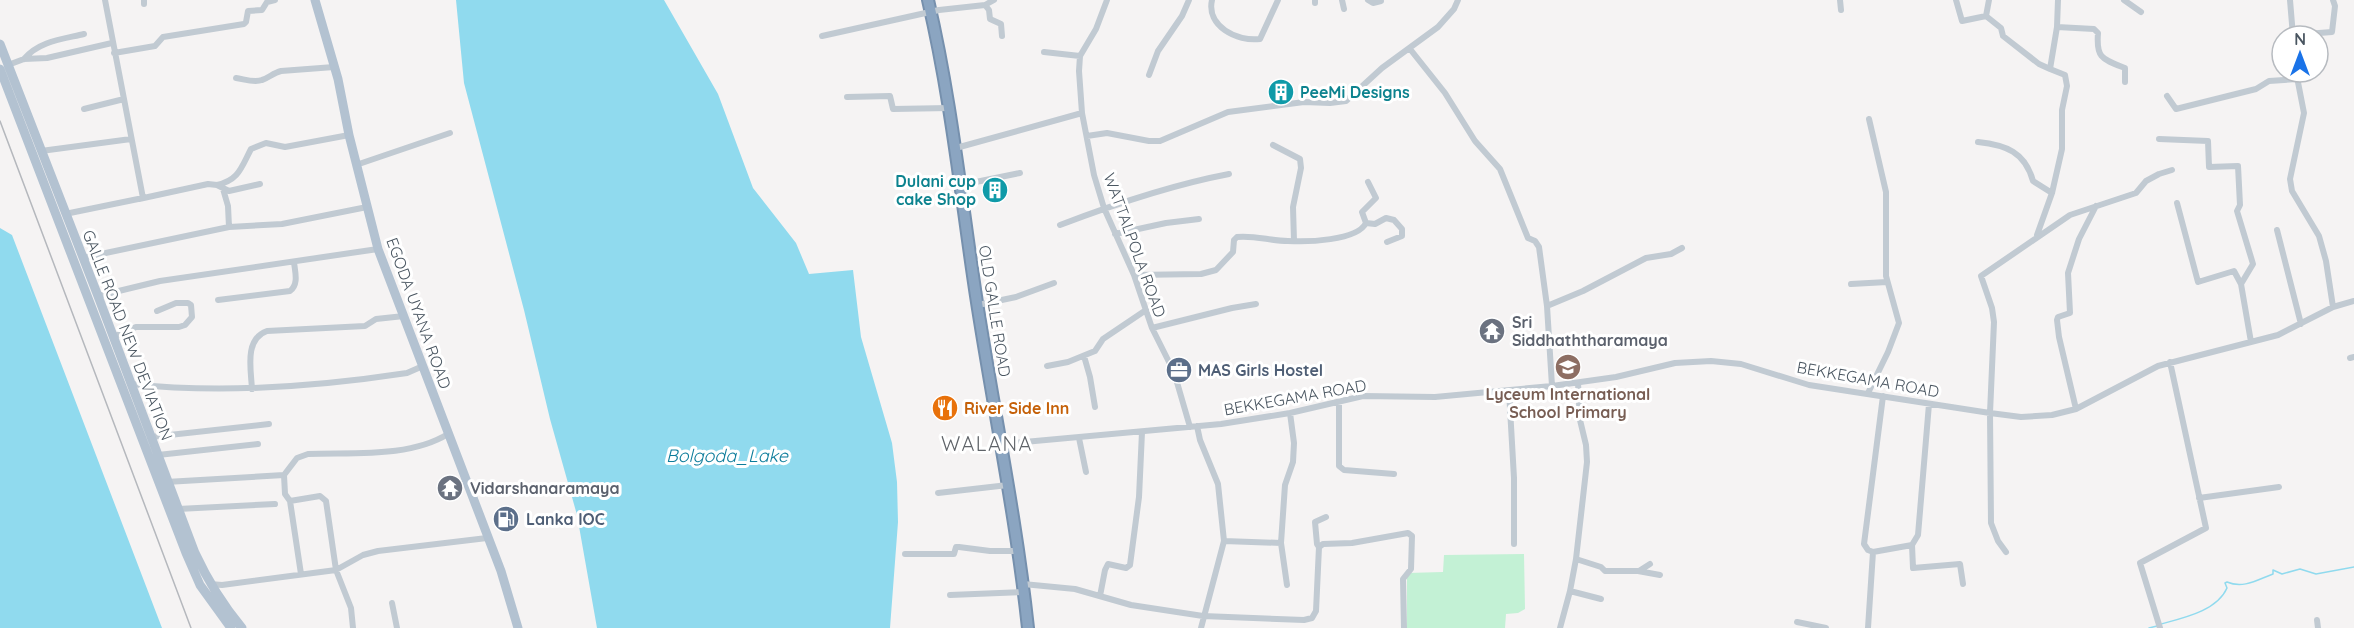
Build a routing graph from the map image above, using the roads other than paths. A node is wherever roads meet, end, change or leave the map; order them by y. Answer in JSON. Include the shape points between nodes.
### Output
{"nodes":[{"id":1,"x":105,"y":0,"type":"edge"},
{"id":2,"x":275,"y":0,"type":"edge"},
{"id":3,"x":315,"y":0,"type":"edge"},
{"id":4,"x":928,"y":0,"type":"edge"},
{"id":5,"x":994,"y":0,"type":"edge"},
{"id":6,"x":1107,"y":0,"type":"edge"},
{"id":7,"x":1189,"y":0,"type":"edge"},
{"id":8,"x":1212,"y":0,"type":"edge"},
{"id":9,"x":1278,"y":0,"type":"edge"},
{"id":10,"x":1342,"y":0,"type":"edge"},
{"id":11,"x":1368,"y":0,"type":"edge"},
{"id":12,"x":1458,"y":0,"type":"edge"},
{"id":13,"x":1840,"y":0,"type":"edge"},
{"id":14,"x":1956,"y":0,"type":"edge"},
{"id":15,"x":1989,"y":0,"type":"edge"},
{"id":16,"x":2058,"y":0,"type":"edge"},
{"id":17,"x":2124,"y":0,"type":"edge"},
{"id":18,"x":2290,"y":0,"type":"edge"},
{"id":19,"x":2333,"y":0,"type":"edge"},
{"id":20,"x":1382,"y":1,"type":"edge"},
{"id":21,"x":985,"y":5,"type":"junction"},
{"id":22,"x":1344,"y":9,"type":"dead end"},
{"id":23,"x":1841,"y":10,"type":"dead end"},
{"id":24,"x":931,"y":12,"type":"junction"},
{"id":25,"x":2141,"y":12,"type":"dead end"},
{"id":26,"x":1986,"y":16,"type":"junction"},
{"id":27,"x":2292,"y":24,"type":"edge"},
{"id":28,"x":2057,"y":27,"type":"junction"},
{"id":29,"x":2330,"y":32,"type":"edge"},
{"id":30,"x":84,"y":34,"type":"dead end"},
{"id":31,"x":822,"y":36,"type":"dead end"},
{"id":32,"x":1002,"y":36,"type":"dead end"},
{"id":33,"x":112,"y":43,"type":"junction"},
{"id":34,"x":0,"y":44,"type":"edge"},
{"id":35,"x":1410,"y":49,"type":"junction"},
{"id":36,"x":1044,"y":52,"type":"dead end"},
{"id":37,"x":114,"y":53,"type":"junction"},
{"id":38,"x":1080,"y":56,"type":"junction"},
{"id":39,"x":24,"y":59,"type":"junction"},
{"id":40,"x":4,"y":67,"type":"edge"},
{"id":41,"x":334,"y":67,"type":"junction"},
{"id":42,"x":2050,"y":69,"type":"junction"},
{"id":43,"x":1149,"y":75,"type":"dead end"},
{"id":44,"x":236,"y":78,"type":"dead end"},
{"id":45,"x":2270,"y":81,"type":"edge"},
{"id":46,"x":2125,"y":82,"type":"dead end"},
{"id":47,"x":2299,"y":84,"type":"edge"},
{"id":48,"x":2167,"y":96,"type":"dead end"},
{"id":49,"x":847,"y":97,"type":"dead end"},
{"id":50,"x":124,"y":99,"type":"junction"},
{"id":51,"x":949,"y":108,"type":"junction"},
{"id":52,"x":84,"y":109,"type":"dead end"},
{"id":53,"x":1082,"y":113,"type":"junction"},
{"id":54,"x":1869,"y":120,"type":"dead end"},
{"id":55,"x":450,"y":133,"type":"dead end"},
{"id":56,"x":349,"y":135,"type":"junction"},
{"id":57,"x":1087,"y":136,"type":"junction"},
{"id":58,"x":132,"y":139,"type":"junction"},
{"id":59,"x":2159,"y":139,"type":"dead end"},
{"id":60,"x":1978,"y":142,"type":"dead end"},
{"id":61,"x":1273,"y":145,"type":"dead end"},
{"id":62,"x":956,"y":148,"type":"junction"},
{"id":63,"x":41,"y":152,"type":"junction"},
{"id":64,"x":356,"y":165,"type":"junction"},
{"id":65,"x":2172,"y":170,"type":"dead end"},
{"id":66,"x":1020,"y":173,"type":"dead end"},
{"id":67,"x":1229,"y":174,"type":"dead end"},
{"id":68,"x":1368,"y":182,"type":"dead end"},
{"id":69,"x":260,"y":184,"type":"dead end"},
{"id":70,"x":961,"y":185,"type":"junction"},
{"id":71,"x":220,"y":187,"type":"junction"},
{"id":72,"x":2052,"y":193,"type":"junction"},
{"id":73,"x":139,"y":199,"type":"junction"},
{"id":74,"x":2177,"y":203,"type":"dead end"},
{"id":75,"x":2096,"y":206,"type":"junction"},
{"id":76,"x":368,"y":207,"type":"junction"},
{"id":77,"x":1104,"y":208,"type":"junction"},
{"id":78,"x":65,"y":214,"type":"junction"},
{"id":79,"x":1199,"y":219,"type":"dead end"},
{"id":80,"x":1366,"y":223,"type":"junction"},
{"id":81,"x":1060,"y":225,"type":"dead end"},
{"id":82,"x":229,"y":227,"type":"junction"},
{"id":83,"x":2277,"y":230,"type":"dead end"},
{"id":84,"x":1115,"y":234,"type":"junction"},
{"id":85,"x":2037,"y":236,"type":"junction"},
{"id":86,"x":1294,"y":241,"type":"junction"},
{"id":87,"x":1387,"y":242,"type":"dead end"},
{"id":88,"x":1682,"y":248,"type":"dead end"},
{"id":89,"x":378,"y":249,"type":"junction"},
{"id":90,"x":82,"y":258,"type":"junction"},
{"id":91,"x":294,"y":262,"type":"junction"},
{"id":92,"x":1134,"y":275,"type":"junction"},
{"id":93,"x":1887,"y":282,"type":"junction"},
{"id":94,"x":1054,"y":283,"type":"dead end"},
{"id":95,"x":1851,"y":284,"type":"dead end"},
{"id":96,"x":2241,"y":284,"type":"junction"},
{"id":97,"x":98,"y":296,"type":"junction"},
{"id":98,"x":218,"y":300,"type":"dead end"},
{"id":99,"x":2354,"y":301,"type":"edge"},
{"id":100,"x":1256,"y":304,"type":"dead end"},
{"id":101,"x":978,"y":305,"type":"junction"},
{"id":102,"x":1547,"y":306,"type":"junction"},
{"id":103,"x":2333,"y":307,"type":"junction"},
{"id":104,"x":1146,"y":310,"type":"junction"},
{"id":105,"x":157,"y":311,"type":"dead end"},
{"id":106,"x":404,"y":316,"type":"junction"},
{"id":107,"x":2301,"y":324,"type":"junction"},
{"id":108,"x":1152,"y":328,"type":"junction"},
{"id":109,"x":113,"y":337,"type":"junction"},
{"id":110,"x":2251,"y":342,"type":"junction"},
{"id":111,"x":1084,"y":356,"type":"junction"},
{"id":112,"x":2170,"y":362,"type":"junction"},
{"id":113,"x":423,"y":366,"type":"junction"},
{"id":114,"x":1047,"y":366,"type":"dead end"},
{"id":115,"x":1578,"y":382,"type":"junction"},
{"id":116,"x":131,"y":384,"type":"junction"},
{"id":117,"x":1552,"y":386,"type":"junction"},
{"id":118,"x":252,"y":389,"type":"junction"},
{"id":119,"x":1509,"y":391,"type":"junction"},
{"id":120,"x":1868,"y":393,"type":"junction"},
{"id":121,"x":1883,"y":396,"type":"junction"},
{"id":122,"x":1339,"y":401,"type":"junction"},
{"id":123,"x":1929,"y":404,"type":"junction"},
{"id":124,"x":1095,"y":407,"type":"dead end"},
{"id":125,"x":2076,"y":409,"type":"junction"},
{"id":126,"x":1290,"y":413,"type":"junction"},
{"id":127,"x":1990,"y":413,"type":"junction"},
{"id":128,"x":269,"y":424,"type":"dead end"},
{"id":129,"x":1194,"y":426,"type":"junction"},
{"id":130,"x":1142,"y":432,"type":"junction"},
{"id":131,"x":448,"y":434,"type":"junction"},
{"id":132,"x":151,"y":436,"type":"junction"},
{"id":133,"x":1079,"y":438,"type":"junction"},
{"id":134,"x":258,"y":444,"type":"dead end"},
{"id":135,"x":1002,"y":444,"type":"junction"},
{"id":136,"x":158,"y":455,"type":"junction"},
{"id":137,"x":1086,"y":472,"type":"dead end"},
{"id":138,"x":1394,"y":474,"type":"dead end"},
{"id":139,"x":284,"y":475,"type":"junction"},
{"id":140,"x":164,"y":482,"type":"junction"},
{"id":141,"x":1008,"y":485,"type":"junction"},
{"id":142,"x":2279,"y":487,"type":"dead end"},
{"id":143,"x":938,"y":493,"type":"dead end"},
{"id":144,"x":2199,"y":498,"type":"junction"},
{"id":145,"x":290,"y":501,"type":"junction"},
{"id":146,"x":275,"y":504,"type":"dead end"},
{"id":147,"x":178,"y":509,"type":"junction"},
{"id":148,"x":1326,"y":517,"type":"dead end"},
{"id":149,"x":487,"y":538,"type":"junction"},
{"id":150,"x":1224,"y":541,"type":"junction"},
{"id":151,"x":1281,"y":543,"type":"junction"},
{"id":152,"x":1514,"y":544,"type":"dead end"},
{"id":153,"x":1912,"y":545,"type":"junction"},
{"id":154,"x":1319,"y":547,"type":"junction"},
{"id":155,"x":1019,"y":550,"type":"junction"},
{"id":156,"x":1874,"y":552,"type":"junction"},
{"id":157,"x":2006,"y":552,"type":"dead end"},
{"id":158,"x":905,"y":554,"type":"dead end"},
{"id":159,"x":1576,"y":559,"type":"junction"},
{"id":160,"x":1650,"y":564,"type":"dead end"},
{"id":161,"x":336,"y":570,"type":"junction"},
{"id":162,"x":1637,"y":571,"type":"junction"},
{"id":163,"x":301,"y":574,"type":"junction"},
{"id":164,"x":1660,"y":575,"type":"dead end"},
{"id":165,"x":205,"y":584,"type":"junction"},
{"id":166,"x":1963,"y":584,"type":"dead end"},
{"id":167,"x":1287,"y":585,"type":"dead end"},
{"id":168,"x":1023,"y":588,"type":"junction"},
{"id":169,"x":1570,"y":591,"type":"junction"},
{"id":170,"x":950,"y":595,"type":"dead end"},
{"id":171,"x":1100,"y":596,"type":"junction"},
{"id":172,"x":1601,"y":599,"type":"dead end"},
{"id":173,"x":392,"y":603,"type":"dead end"},
{"id":174,"x":1203,"y":616,"type":"junction"},
{"id":175,"x":2317,"y":620,"type":"dead end"},
{"id":176,"x":1797,"y":622,"type":"dead end"},
{"id":177,"x":2159,"y":625,"type":"edge"},
{"id":178,"x":231,"y":628,"type":"edge"},
{"id":179,"x":242,"y":628,"type":"edge"},
{"id":180,"x":353,"y":628,"type":"edge"},
{"id":181,"x":397,"y":628,"type":"edge"},
{"id":182,"x":518,"y":628,"type":"edge"},
{"id":183,"x":1028,"y":628,"type":"edge"},
{"id":184,"x":1201,"y":628,"type":"edge"},
{"id":185,"x":1404,"y":628,"type":"edge"},
{"id":186,"x":1560,"y":628,"type":"edge"},
{"id":187,"x":1826,"y":628,"type":"edge"},
{"id":188,"x":1868,"y":628,"type":"edge"},
{"id":189,"x":2318,"y":628,"type":"edge"}],
"edges":[{"from":1,"to":33,"type":"street"},
{"from":2,"to":37,"type":"street","via":[[267,2],[262,10],[248,11],[244,24],[163,37],[155,46]]},
{"from":3,"to":41,"type":"main road","name":"EGODA UYANA ROAD"},
{"from":4,"to":24,"type":"highway","name":"OLD GALLE ROAD"},
{"from":5,"to":21,"type":"street"},
{"from":6,"to":38,"type":"street","via":[[1096,30]]},
{"from":7,"to":43,"type":"street","via":[[1161,45]]},
{"from":8,"to":9,"type":"street","via":[[1216,23],[1236,36],[1255,40],[1260,39]]},
{"from":10,"to":22,"type":"street"},
{"from":11,"to":20,"type":"street"},
{"from":12,"to":35,"type":"street","via":[[1438,27]]},
{"from":13,"to":23,"type":"street"},
{"from":14,"to":26,"type":"street","via":[[1962,21]]},
{"from":15,"to":26,"type":"street"},
{"from":16,"to":28,"type":"street"},
{"from":17,"to":25,"type":"street"},
{"from":18,"to":27,"type":"street"},
{"from":19,"to":29,"type":"street"},
{"from":21,"to":24,"type":"street"},
{"from":21,"to":32,"type":"street","via":[[990,19],[1001,24]]},
{"from":24,"to":31,"type":"street"},
{"from":24,"to":51,"type":"highway","name":"OLD GALLE ROAD"},
{"from":26,"to":42,"type":"street","via":[[2001,28],[2003,36]]},
{"from":28,"to":42,"type":"street"},
{"from":28,"to":46,"type":"street","via":[[2098,33],[2099,54],[2125,68]]},
{"from":30,"to":39,"type":"street","via":[[43,44]]},
{"from":33,"to":37,"type":"street"},
{"from":33,"to":39,"type":"street","via":[[47,58]]},
{"from":34,"to":40,"type":"main road","name":"GALLE ROAD NEW DEVIATION"},
{"from":35,"to":57,"type":"street","via":[[1346,101],[1228,112],[1160,141],[1107,133]]},
{"from":35,"to":102,"type":"street","via":[[1445,93],[1475,141],[1500,169],[1528,238],[1539,247]]},
{"from":36,"to":38,"type":"street"},
{"from":37,"to":50,"type":"street"},
{"from":38,"to":53,"type":"street","name":"WATTALPOLA ROAD"},
{"from":39,"to":40,"type":"street"},
{"from":40,"to":63,"type":"main road","name":"GALLE ROAD NEW DEVIATION"},
{"from":40,"to":140,"type":"main road","name":"GALLE ROAD NEW DEVIATION"},
{"from":41,"to":44,"type":"street","via":[[274,72],[263,80]]},
{"from":41,"to":56,"type":"main road","name":"EGODA UYANA ROAD"},
{"from":42,"to":72,"type":"street","via":[[2065,75],[2067,86],[2062,110],[2062,149]]},
{"from":45,"to":48,"type":"street","via":[[2176,109]]},
{"from":47,"to":103,"type":"street","via":[[2304,113],[2290,179],[2292,192],[2319,236]]},
{"from":49,"to":51,"type":"street","via":[[890,96],[893,109]]},
{"from":50,"to":52,"type":"street"},
{"from":50,"to":58,"type":"street"},
{"from":51,"to":62,"type":"highway","name":"OLD GALLE ROAD"},
{"from":53,"to":57,"type":"street","name":"WATTALPOLA ROAD"},
{"from":53,"to":62,"type":"street"},
{"from":54,"to":93,"type":"street","via":[[1886,192]]},
{"from":55,"to":64,"type":"street"},
{"from":56,"to":64,"type":"main road","name":"EGODA UYANA ROAD"},
{"from":56,"to":71,"type":"street","via":[[285,147],[266,143],[255,147],[235,178]]},
{"from":57,"to":77,"type":"street","name":"WATTALPOLA ROAD"},
{"from":58,"to":63,"type":"street"},
{"from":58,"to":73,"type":"street","via":[[143,198]]},
{"from":59,"to":96,"type":"street","via":[[2208,141],[2209,167],[2238,166],[2237,211],[2253,264]]},
{"from":60,"to":72,"type":"street","via":[[2011,150],[2029,167],[2034,181]]},
{"from":61,"to":86,"type":"street","via":[[1300,159],[1293,207]]},
{"from":62,"to":70,"type":"highway","name":"OLD GALLE ROAD"},
{"from":63,"to":78,"type":"main road","name":"GALLE ROAD NEW DEVIATION"},
{"from":64,"to":76,"type":"main road","name":"EGODA UYANA ROAD"},
{"from":65,"to":75,"type":"street","via":[[2146,181],[2136,193]]},
{"from":66,"to":70,"type":"street"},
{"from":67,"to":77,"type":"street"},
{"from":68,"to":80,"type":"street","via":[[1376,198],[1362,213]]},
{"from":69,"to":71,"type":"street","via":[[229,191]]},
{"from":70,"to":101,"type":"highway","name":"OLD GALLE ROAD"},
{"from":71,"to":73,"type":"street","via":[[208,184]]},
{"from":71,"to":82,"type":"street","via":[[228,206]]},
{"from":72,"to":85,"type":"street"},
{"from":73,"to":78,"type":"street"},
{"from":74,"to":96,"type":"street","via":[[2198,282],[2234,271]]},
{"from":75,"to":85,"type":"street","via":[[2070,215]]},
{"from":75,"to":125,"type":"street","via":[[2068,273],[2070,313],[2058,317]]},
{"from":76,"to":82,"type":"street","via":[[282,224]]},
{"from":76,"to":89,"type":"main road","name":"EGODA UYANA ROAD"},
{"from":77,"to":81,"type":"street"},
{"from":77,"to":84,"type":"street","name":"WATTALPOLA ROAD"},
{"from":78,"to":90,"type":"main road","name":"GALLE ROAD NEW DEVIATION"},
{"from":79,"to":84,"type":"street"},
{"from":80,"to":86,"type":"street","via":[[1345,237]]},
{"from":80,"to":87,"type":"street","via":[[1394,220],[1402,228],[1402,236]]},
{"from":82,"to":90,"type":"street"},
{"from":83,"to":107,"type":"street"},
{"from":84,"to":92,"type":"street","name":"WATTALPOLA ROAD"},
{"from":85,"to":127,"type":"street","via":[[1981,276],[1994,322]]},
{"from":86,"to":92,"type":"street","via":[[1237,237],[1233,252],[1216,270],[1201,274]]},
{"from":88,"to":102,"type":"street","via":[[1646,258]]},
{"from":89,"to":91,"type":"street"},
{"from":89,"to":106,"type":"main road","name":"EGODA UYANA ROAD"},
{"from":90,"to":97,"type":"main road","name":"GALLE ROAD NEW DEVIATION"},
{"from":91,"to":97,"type":"street","via":[[160,281]]},
{"from":91,"to":98,"type":"street","via":[[296,282],[290,291]]},
{"from":92,"to":104,"type":"street","name":"WATTALPOLA ROAD"},
{"from":93,"to":95,"type":"street"},
{"from":93,"to":120,"type":"street","via":[[1899,323]]},
{"from":94,"to":101,"type":"street"},
{"from":96,"to":110,"type":"street"},
{"from":97,"to":109,"type":"main road","name":"GALLE ROAD NEW DEVIATION"},
{"from":99,"to":103,"type":"street","name":"BEKKEGAMA ROAD"},
{"from":100,"to":108,"type":"street"},
{"from":101,"to":135,"type":"highway","name":"OLD GALLE ROAD"},
{"from":102,"to":117,"type":"street"},
{"from":103,"to":107,"type":"street","name":"BEKKEGAMA ROAD"},
{"from":104,"to":108,"type":"street","name":"WATTALPOLA ROAD"},
{"from":104,"to":111,"type":"street"},
{"from":105,"to":109,"type":"street","via":[[188,303],[192,317],[179,327],[136,327]]},
{"from":106,"to":113,"type":"main road","name":"EGODA UYANA ROAD"},
{"from":106,"to":118,"type":"street","via":[[376,319],[365,326],[260,333],[252,346]]},
{"from":107,"to":110,"type":"street","name":"BEKKEGAMA ROAD"},
{"from":108,"to":129,"type":"street","name":"WATTALPOLA ROAD"},
{"from":109,"to":116,"type":"main road","name":"GALLE ROAD NEW DEVIATION"},
{"from":110,"to":112,"type":"street","name":"BEKKEGAMA ROAD"},
{"from":111,"to":114,"type":"street"},
{"from":111,"to":124,"type":"street"},
{"from":112,"to":125,"type":"street","name":"BEKKEGAMA ROAD"},
{"from":112,"to":144,"type":"street"},
{"from":113,"to":118,"type":"street","via":[[407,373],[369,379]]},
{"from":113,"to":131,"type":"main road","name":"EGODA UYANA ROAD"},
{"from":115,"to":117,"type":"street","name":"BEKKEGAMA ROAD"},
{"from":115,"to":120,"type":"street","name":"BEKKEGAMA ROAD","via":[[1675,363],[1711,361],[1741,364],[1809,385]]},
{"from":115,"to":159,"type":"street","via":[[1580,420],[1588,456]]},
{"from":116,"to":118,"type":"street","via":[[184,390]]},
{"from":116,"to":132,"type":"main road","name":"GALLE ROAD NEW DEVIATION"},
{"from":117,"to":119,"type":"street","name":"BEKKEGAMA ROAD"},
{"from":119,"to":122,"type":"street","name":"BEKKEGAMA ROAD","via":[[1435,397],[1362,396]]},
{"from":119,"to":152,"type":"street"},
{"from":120,"to":121,"type":"street","name":"BEKKEGAMA ROAD"},
{"from":121,"to":123,"type":"street","name":"BEKKEGAMA ROAD"},
{"from":121,"to":156,"type":"street","via":[[1864,544]]},
{"from":122,"to":126,"type":"street","name":"BEKKEGAMA ROAD"},
{"from":122,"to":138,"type":"street","via":[[1339,466],[1344,470]]},
{"from":123,"to":127,"type":"street","name":"BEKKEGAMA ROAD"},
{"from":123,"to":153,"type":"street","via":[[1918,536]]},
{"from":125,"to":127,"type":"street","name":"BEKKEGAMA ROAD","via":[[2021,417]]},
{"from":126,"to":129,"type":"street","name":"BEKKEGAMA ROAD"},
{"from":126,"to":151,"type":"street","via":[[1293,462],[1285,485]]},
{"from":127,"to":157,"type":"street","via":[[1992,523]]},
{"from":128,"to":132,"type":"street"},
{"from":129,"to":130,"type":"street","name":"BEKKEGAMA ROAD"},
{"from":129,"to":150,"type":"street","name":"WATTALPOLA ROAD","via":[[1218,484]]},
{"from":130,"to":133,"type":"street","name":"BEKKEGAMA ROAD"},
{"from":130,"to":171,"type":"street","via":[[1130,565],[1126,568],[1108,564]]},
{"from":131,"to":139,"type":"street","via":[[408,449],[302,455]]},
{"from":131,"to":149,"type":"main road","name":"EGODA UYANA ROAD"},
{"from":132,"to":136,"type":"main road","name":"GALLE ROAD NEW DEVIATION"},
{"from":133,"to":135,"type":"street","name":"BEKKEGAMA ROAD"},
{"from":133,"to":137,"type":"street"},
{"from":134,"to":136,"type":"street"},
{"from":135,"to":141,"type":"highway","name":"OLD GALLE ROAD"},
{"from":136,"to":140,"type":"main road","name":"GALLE ROAD NEW DEVIATION"},
{"from":139,"to":140,"type":"street"},
{"from":139,"to":145,"type":"street","via":[[285,494]]},
{"from":140,"to":147,"type":"main road","name":"GALLE ROAD NEW DEVIATION"},
{"from":140,"to":165,"type":"main road","name":"GALLE ROAD NEW DEVIATION"},
{"from":141,"to":143,"type":"street"},
{"from":141,"to":155,"type":"highway","name":"OLD GALLE ROAD"},
{"from":142,"to":144,"type":"street"},
{"from":144,"to":177,"type":"street","via":[[2206,528],[2140,563]]},
{"from":145,"to":161,"type":"street","via":[[324,498]]},
{"from":145,"to":163,"type":"street"},
{"from":146,"to":147,"type":"street"},
{"from":147,"to":165,"type":"main road","name":"GALLE ROAD NEW DEVIATION"},
{"from":148,"to":154,"type":"street","via":[[1315,522]]},
{"from":149,"to":161,"type":"street","via":[[378,551]]},
{"from":149,"to":182,"type":"main road","name":"EGODA UYANA ROAD"},
{"from":150,"to":151,"type":"street"},
{"from":150,"to":174,"type":"street","name":"WATTALPOLA ROAD"},
{"from":151,"to":167,"type":"street"},
{"from":153,"to":156,"type":"street"},
{"from":153,"to":166,"type":"street","via":[[1913,568],[1960,564]]},
{"from":154,"to":174,"type":"street","via":[[1319,594],[1312,618],[1276,621]]},
{"from":154,"to":185,"type":"street","via":[[1408,533],[1413,536],[1411,569],[1403,579]]},
{"from":155,"to":158,"type":"street","via":[[956,547],[954,554]]},
{"from":155,"to":168,"type":"highway","name":"OLD GALLE ROAD"},
{"from":156,"to":188,"type":"street"},
{"from":159,"to":162,"type":"street","via":[[1605,571]]},
{"from":159,"to":169,"type":"street"},
{"from":160,"to":162,"type":"street"},
{"from":161,"to":163,"type":"street"},
{"from":161,"to":180,"type":"street","via":[[351,608]]},
{"from":162,"to":164,"type":"street"},
{"from":163,"to":165,"type":"street"},
{"from":165,"to":178,"type":"main road","name":"GALLE ROAD NEW DEVIATION"},
{"from":165,"to":179,"type":"main road","name":"GALLE ROAD NEW DEVIATION"},
{"from":168,"to":170,"type":"street"},
{"from":168,"to":171,"type":"street","via":[[1075,589]]},
{"from":168,"to":183,"type":"highway","name":"OLD GALLE ROAD"},
{"from":169,"to":172,"type":"street"},
{"from":169,"to":186,"type":"street"},
{"from":171,"to":174,"type":"street"},
{"from":173,"to":181,"type":"street"},
{"from":174,"to":184,"type":"street","name":"WATTALPOLA ROAD"},
{"from":175,"to":189,"type":"street"},
{"from":176,"to":187,"type":"street"}]}
